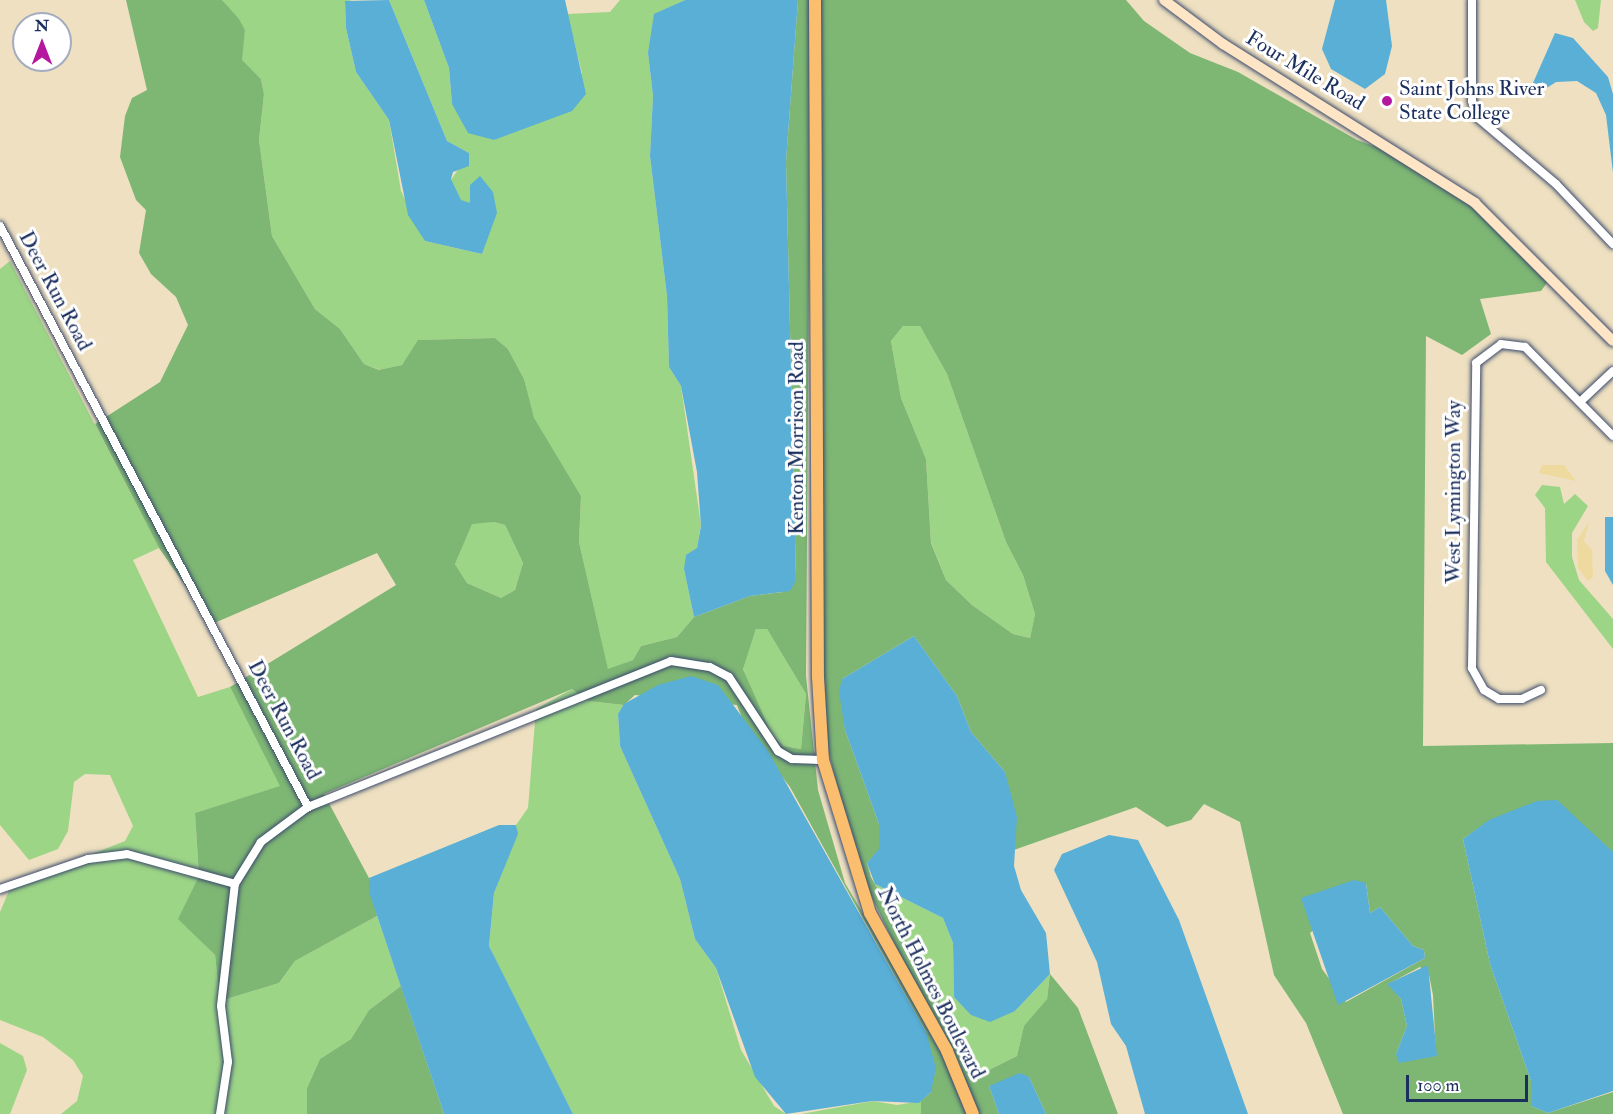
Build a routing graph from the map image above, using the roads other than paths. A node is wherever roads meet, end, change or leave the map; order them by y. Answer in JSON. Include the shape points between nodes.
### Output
{"nodes":[{"id":1,"x":815,"y":0,"type":"edge"},
{"id":2,"x":1164,"y":0,"type":"edge"},
{"id":3,"x":1472,"y":0,"type":"edge"},
{"id":4,"x":0,"y":226,"type":"edge"},
{"id":5,"x":1613,"y":244,"type":"edge"},
{"id":6,"x":1613,"y":341,"type":"edge"},
{"id":7,"x":1613,"y":371,"type":"edge"},
{"id":8,"x":1580,"y":402,"type":"junction"},
{"id":9,"x":1613,"y":436,"type":"edge"},
{"id":10,"x":1541,"y":690,"type":"dead end"},
{"id":11,"x":823,"y":760,"type":"junction"},
{"id":12,"x":308,"y":807,"type":"junction"},
{"id":13,"x":854,"y":871,"type":"joint"},
{"id":14,"x":235,"y":884,"type":"junction"},
{"id":15,"x":0,"y":889,"type":"edge"},
{"id":16,"x":220,"y":1114,"type":"edge"},
{"id":17,"x":973,"y":1114,"type":"edge"}],
"edges":[{"from":1,"to":11,"type":"main road","name":"Kenton Morrison Road","via":[[818,677]]},
{"from":2,"to":6,"type":"main road","name":"Four Mile Road","via":[[1223,44],[1475,202]]},
{"from":3,"to":5,"type":"street","via":[[1472,101],[1478,118],[1556,184]]},
{"from":4,"to":12,"type":"street","name":"Deer Run Road"},
{"from":7,"to":8,"type":"street"},
{"from":8,"to":9,"type":"street"},
{"from":8,"to":10,"type":"street","name":"West Lymington Way","via":[[1532,352],[1517,344],[1487,351],[1473,372],[1472,668],[1484,690],[1498,699],[1522,699]]},
{"from":11,"to":12,"type":"street","name":"Deer Run Road","via":[[792,759],[778,751],[736,683],[710,667],[671,661]]},
{"from":11,"to":13,"type":"main road","name":"Kenton Morrison Road"},
{"from":12,"to":14,"type":"street","via":[[261,842]]},
{"from":13,"to":17,"type":"main road","name":"North Holmes Boulevard","via":[[870,913],[947,1051]]},
{"from":14,"to":15,"type":"street","via":[[127,854],[88,859]]},
{"from":14,"to":16,"type":"street","via":[[221,1006],[228,1062]]}]}
